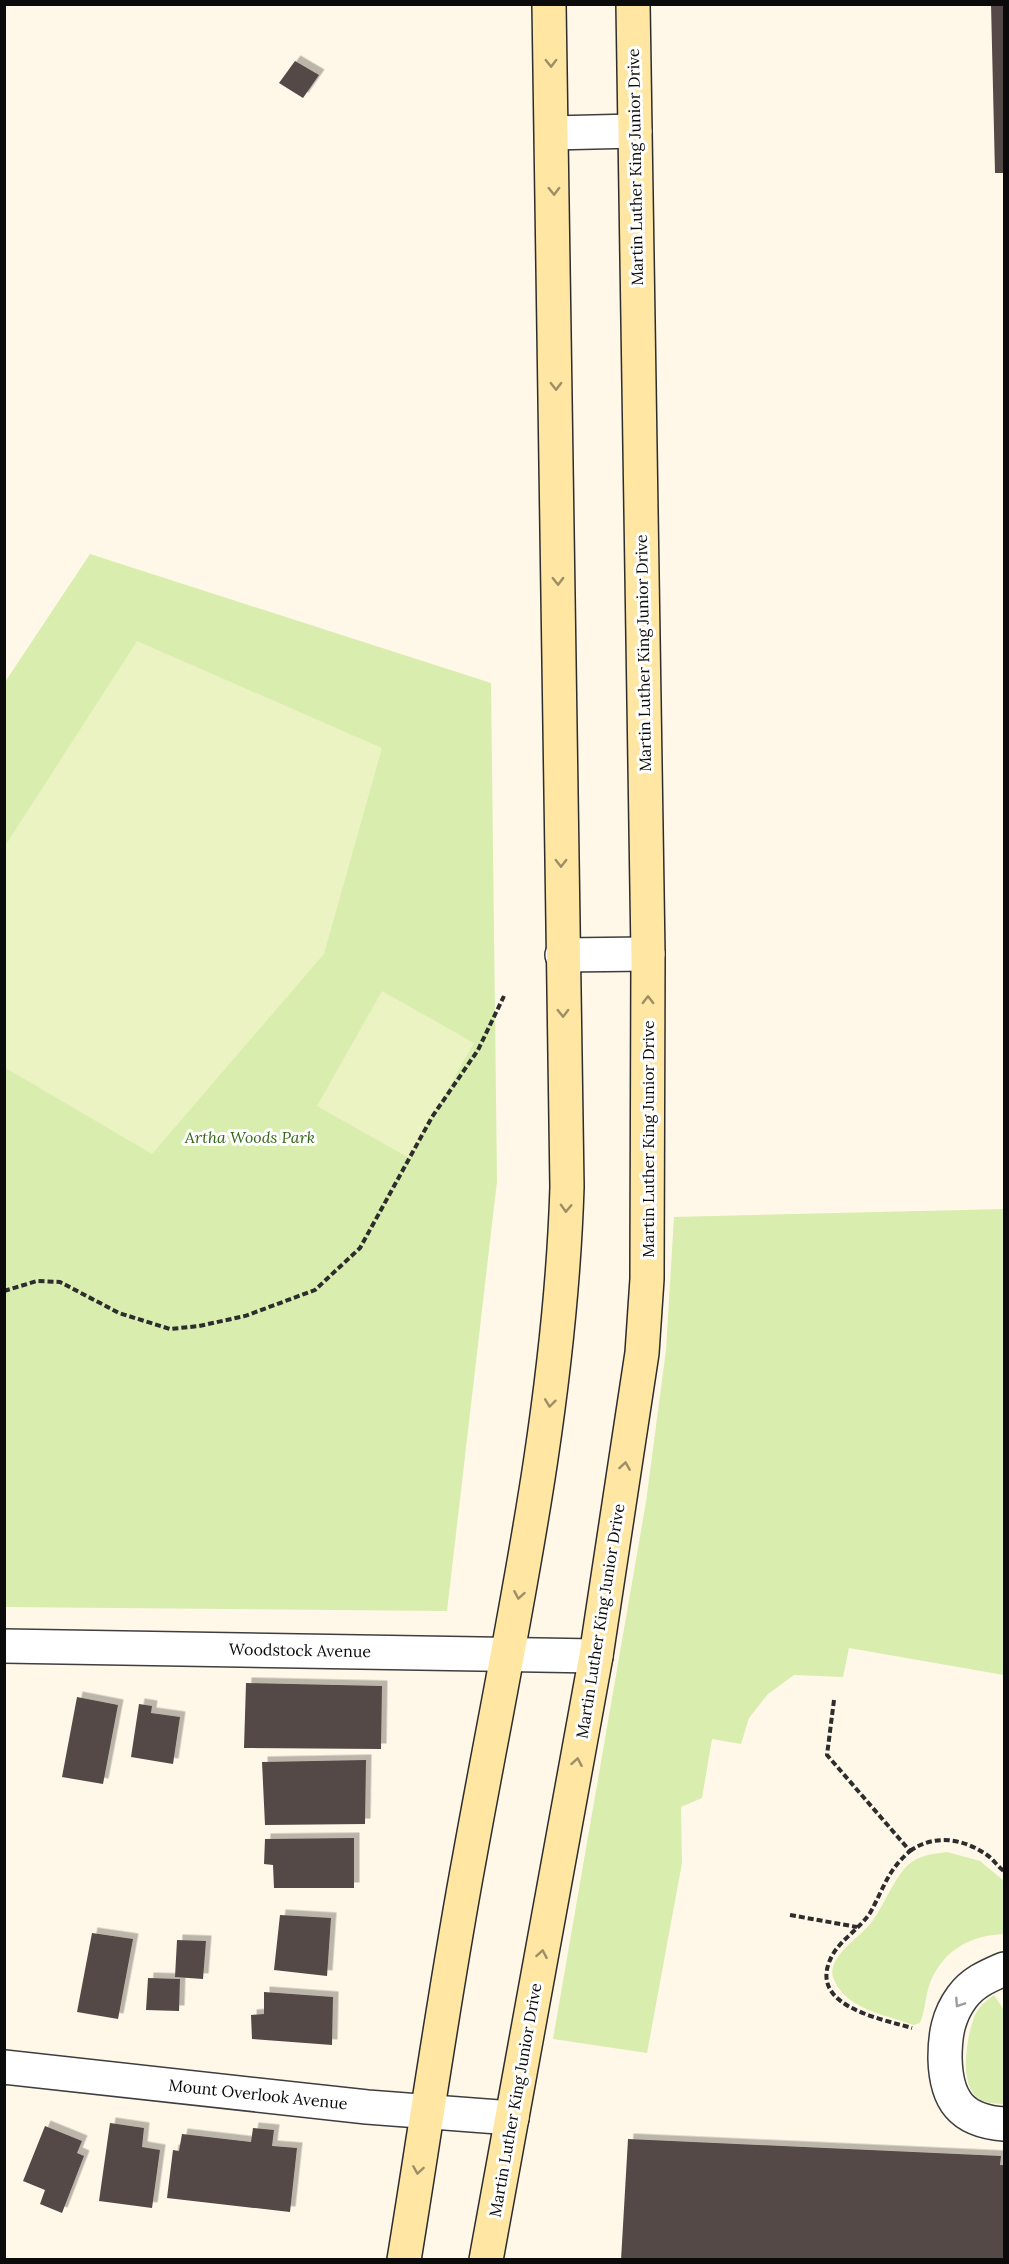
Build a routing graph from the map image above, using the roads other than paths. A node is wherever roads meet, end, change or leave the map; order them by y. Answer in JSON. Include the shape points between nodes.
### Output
{"nodes":[{"id":1,"x":549,"y":4,"type":"edge"},
{"id":2,"x":633,"y":4,"type":"edge"},
{"id":3,"x":634,"y":131,"type":"junction"},
{"id":4,"x":552,"y":133,"type":"junction"},
{"id":5,"x":648,"y":954,"type":"junction"},
{"id":6,"x":562,"y":955,"type":"junction"},
{"id":7,"x":4,"y":1646,"type":"edge"},
{"id":8,"x":508,"y":1654,"type":"junction"},
{"id":9,"x":596,"y":1656,"type":"junction"},
{"id":10,"x":1005,"y":1969,"type":"edge"},
{"id":11,"x":4,"y":2067,"type":"edge"},
{"id":12,"x":428,"y":2112,"type":"junction"},
{"id":13,"x":512,"y":2118,"type":"junction"},
{"id":14,"x":1005,"y":2124,"type":"edge"},
{"id":15,"x":404,"y":2259,"type":"edge"},
{"id":16,"x":486,"y":2259,"type":"edge"}],
"edges":[{"from":1,"to":4,"type":"main road","one_way":true},
{"from":2,"to":3,"type":"main road","name":"Martin Luther King Junior Drive"},
{"from":3,"to":4,"type":"street"},
{"from":3,"to":5,"type":"main road","name":"Martin Luther King Junior Drive"},
{"from":4,"to":6,"type":"main road","one_way":true},
{"from":5,"to":6,"type":"street"},
{"from":9,"to":5,"type":"main road","name":"Martin Luther King Junior Drive","one_way":true,"via":[[642,1353],[650,1214]]},
{"from":6,"to":8,"type":"main road","one_way":true,"via":[[565,1255],[543,1456]]},
{"from":7,"to":8,"type":"street","name":"Woodstock Avenue"},
{"from":8,"to":9,"type":"street","name":"Woodstock Avenue"},
{"from":8,"to":12,"type":"main road","via":[[469,1858]]},
{"from":13,"to":9,"type":"main road","name":"Martin Luther King Junior Drive","one_way":true},
{"from":10,"to":14,"type":"street","one_way":true,"via":[[984,1977],[964,1995],[948,2024],[945,2052],[948,2090],[956,2104],[985,2122]]},
{"from":11,"to":12,"type":"street","name":"Mount Overlook Avenue"},
{"from":12,"to":13,"type":"street","name":"Mount Overlook Avenue"},
{"from":12,"to":15,"type":"main road","one_way":true},
{"from":13,"to":16,"type":"main road","name":"Martin Luther King Junior Drive"}]}
